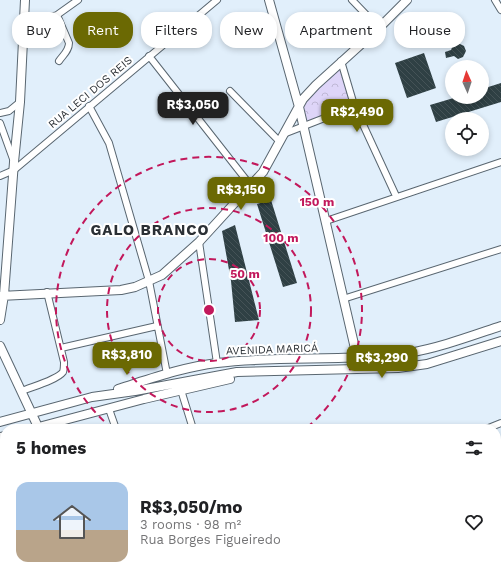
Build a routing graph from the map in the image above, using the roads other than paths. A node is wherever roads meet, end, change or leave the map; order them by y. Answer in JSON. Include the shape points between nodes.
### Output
{"nodes":[{"id":1,"x":25,"y":0,"type":"edge"},
{"id":2,"x":78,"y":0,"type":"edge"},
{"id":3,"x":217,"y":0,"type":"edge"},
{"id":4,"x":269,"y":0,"type":"edge"},
{"id":5,"x":352,"y":0,"type":"edge"},
{"id":6,"x":407,"y":0,"type":"edge"},
{"id":7,"x":495,"y":0,"type":"edge"},
{"id":8,"x":501,"y":10,"type":"edge"},
{"id":9,"x":24,"y":12,"type":"edge"},
{"id":10,"x":61,"y":12,"type":"edge"},
{"id":11,"x":364,"y":12,"type":"edge"},
{"id":12,"x":386,"y":21,"type":"edge"},
{"id":13,"x":65,"y":36,"type":"edge"},
{"id":14,"x":22,"y":48,"type":"edge"},
{"id":15,"x":356,"y":48,"type":"edge"},
{"id":16,"x":149,"y":56,"type":"junction"},
{"id":17,"x":59,"y":61,"type":"dead end"},
{"id":18,"x":341,"y":61,"type":"junction"},
{"id":19,"x":230,"y":92,"type":"dead end"},
{"id":20,"x":20,"y":102,"type":"junction"},
{"id":21,"x":354,"y":105,"type":"junction"},
{"id":22,"x":89,"y":106,"type":"junction"},
{"id":23,"x":299,"y":107,"type":"junction"},
{"id":24,"x":0,"y":113,"type":"edge"},
{"id":25,"x":0,"y":123,"type":"edge"},
{"id":26,"x":303,"y":127,"type":"junction"},
{"id":27,"x":286,"y":133,"type":"junction"},
{"id":28,"x":280,"y":142,"type":"junction"},
{"id":29,"x":501,"y":162,"type":"edge"},
{"id":30,"x":14,"y":166,"type":"junction"},
{"id":31,"x":0,"y":176,"type":"edge"},
{"id":32,"x":251,"y":186,"type":"junction"},
{"id":33,"x":396,"y":196,"type":"junction"},
{"id":34,"x":326,"y":220,"type":"junction"},
{"id":35,"x":199,"y":242,"type":"junction"},
{"id":36,"x":501,"y":249,"type":"edge"},
{"id":37,"x":149,"y":281,"type":"junction"},
{"id":38,"x":47,"y":292,"type":"junction"},
{"id":39,"x":2,"y":295,"type":"edge"},
{"id":40,"x":343,"y":299,"type":"junction"},
{"id":41,"x":0,"y":320,"type":"edge"},
{"id":42,"x":157,"y":326,"type":"junction"},
{"id":43,"x":501,"y":326,"type":"edge"},
{"id":44,"x":501,"y":342,"type":"edge"},
{"id":45,"x":0,"y":346,"type":"edge"},
{"id":46,"x":61,"y":348,"type":"junction"},
{"id":47,"x":357,"y":357,"type":"junction"},
{"id":48,"x":218,"y":363,"type":"junction"},
{"id":49,"x":256,"y":372,"type":"junction"},
{"id":50,"x":167,"y":374,"type":"junction"},
{"id":51,"x":181,"y":390,"type":"junction"},
{"id":52,"x":22,"y":391,"type":"junction"},
{"id":53,"x":92,"y":397,"type":"junction"},
{"id":54,"x":109,"y":409,"type":"junction"},
{"id":55,"x":32,"y":413,"type":"junction"},
{"id":56,"x":0,"y":422,"type":"edge"},
{"id":57,"x":35,"y":424,"type":"edge"},
{"id":58,"x":51,"y":424,"type":"edge"},
{"id":59,"x":114,"y":424,"type":"edge"},
{"id":60,"x":191,"y":424,"type":"edge"}],
"edges":[{"from":1,"to":9,"type":"street"},
{"from":2,"to":10,"type":"street"},
{"from":3,"to":16,"type":"street","name":"RUA LECI DOS REIS"},
{"from":4,"to":23,"type":"street"},
{"from":5,"to":11,"type":"street"},
{"from":6,"to":12,"type":"street"},
{"from":7,"to":8,"type":"street"},
{"from":13,"to":17,"type":"street","via":[[69,47]]},
{"from":14,"to":20,"type":"street"},
{"from":15,"to":18,"type":"street"},
{"from":16,"to":22,"type":"street","name":"RUA LECI DOS REIS"},
{"from":16,"to":32,"type":"street"},
{"from":18,"to":21,"type":"street"},
{"from":18,"to":23,"type":"street","via":[[316,85]]},
{"from":19,"to":28,"type":"street"},
{"from":20,"to":24,"type":"street","via":[[9,111]]},
{"from":20,"to":30,"type":"street"},
{"from":21,"to":26,"type":"street"},
{"from":21,"to":33,"type":"street"},
{"from":22,"to":30,"type":"street","name":"RUA LECI DOS REIS"},
{"from":22,"to":37,"type":"street","via":[[109,142]]},
{"from":23,"to":26,"type":"street"},
{"from":23,"to":27,"type":"street"},
{"from":25,"to":30,"type":"street"},
{"from":26,"to":27,"type":"street"},
{"from":26,"to":34,"type":"street"},
{"from":27,"to":28,"type":"street"},
{"from":28,"to":32,"type":"street","via":[[263,172]]},
{"from":29,"to":33,"type":"street"},
{"from":30,"to":31,"type":"street","name":"RUA LECI DOS REIS"},
{"from":30,"to":39,"type":"street"},
{"from":32,"to":35,"type":"street"},
{"from":33,"to":34,"type":"street"},
{"from":34,"to":40,"type":"street"},
{"from":35,"to":37,"type":"street","via":[[162,275]]},
{"from":35,"to":48,"type":"street"},
{"from":36,"to":40,"type":"street"},
{"from":37,"to":38,"type":"street","via":[[121,290]]},
{"from":37,"to":42,"type":"street"},
{"from":38,"to":39,"type":"street"},
{"from":38,"to":46,"type":"street"},
{"from":39,"to":41,"type":"street"},
{"from":40,"to":47,"type":"street"},
{"from":42,"to":46,"type":"street"},
{"from":42,"to":50,"type":"street"},
{"from":43,"to":47,"type":"street","name":"AVENIDA MARICÁ","via":[[431,348]]},
{"from":44,"to":49,"type":"street","via":[[427,364],[398,368]]},
{"from":45,"to":52,"type":"street"},
{"from":46,"to":52,"type":"street","via":[[64,362],[61,374]]},
{"from":47,"to":48,"type":"street","name":"AVENIDA MARICÁ"},
{"from":48,"to":50,"type":"street","name":"AVENIDA MARICÁ"},
{"from":49,"to":51,"type":"street"},
{"from":49,"to":53,"type":"street","via":[[237,372]]},
{"from":50,"to":53,"type":"street","name":"AVENIDA MARICÁ"},
{"from":51,"to":54,"type":"street"},
{"from":51,"to":60,"type":"street"},
{"from":52,"to":55,"type":"street"},
{"from":53,"to":55,"type":"street"},
{"from":54,"to":58,"type":"street"},
{"from":54,"to":59,"type":"street"},
{"from":55,"to":56,"type":"street"},
{"from":55,"to":57,"type":"street"}]}
